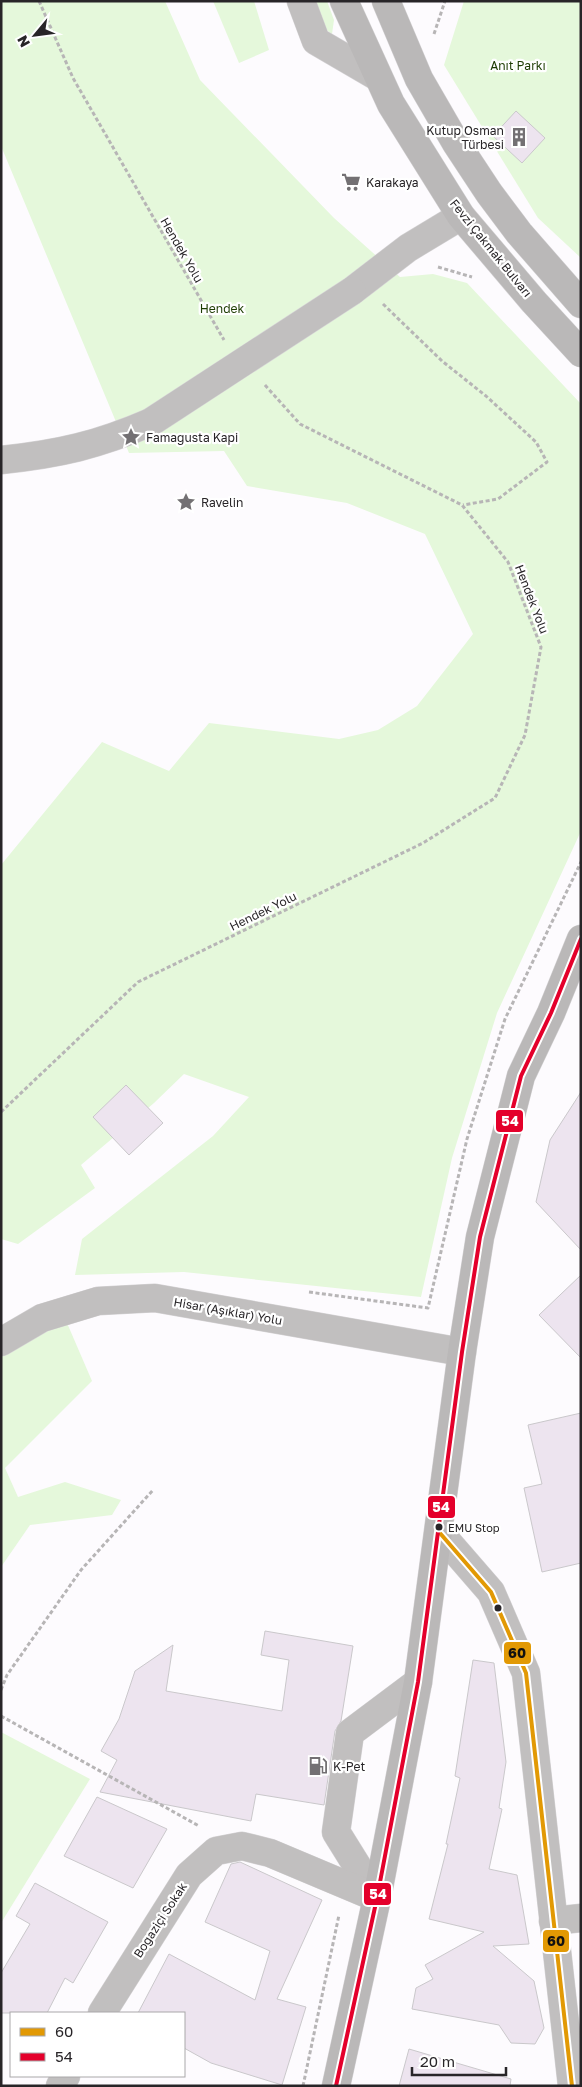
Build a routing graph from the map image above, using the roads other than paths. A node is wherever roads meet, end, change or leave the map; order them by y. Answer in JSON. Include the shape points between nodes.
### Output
{"nodes":[{"id":1,"x":301,"y":1,"type":"edge"},
{"id":2,"x":344,"y":1,"type":"edge"},
{"id":3,"x":386,"y":1,"type":"edge"},
{"id":4,"x":376,"y":76,"type":"junction"},
{"id":5,"x":461,"y":216,"type":"junction"},
{"id":6,"x":581,"y":304,"type":"edge"},
{"id":7,"x":581,"y":353,"type":"edge"},
{"id":8,"x":39,"y":456,"type":"junction"},
{"id":9,"x":1,"y":460,"type":"edge"},
{"id":10,"x":1,"y":475,"type":"edge"},
{"id":11,"x":581,"y":939,"type":"edge"},
{"id":12,"x":1,"y":1342,"type":"edge"},
{"id":13,"x":462,"y":1352,"type":"junction"},
{"id":14,"x":439,"y":1532,"type":"junction"},
{"id":15,"x":418,"y":1682,"type":"junction"},
{"id":16,"x":377,"y":1898,"type":"junction"},
{"id":17,"x":581,"y":1918,"type":"edge"},
{"id":18,"x":553,"y":1921,"type":"junction"},
{"id":19,"x":103,"y":2012,"type":"edge"},
{"id":20,"x":336,"y":2086,"type":"edge"},
{"id":21,"x":572,"y":2086,"type":"edge"}],
"edges":[{"from":1,"to":4,"type":"street","via":[[316,41]]},
{"from":2,"to":4,"type":"main road","name":"Fevzi Çakmak Bulvarı"},
{"from":3,"to":6,"type":"main road","via":[[419,79],[456,143],[519,233]]},
{"from":4,"to":5,"type":"main road","name":"Fevzi Çakmak Bulvarı"},
{"from":5,"to":7,"type":"main road","name":"Fevzi Çakmak Bulvarı"},
{"from":5,"to":8,"type":"street","bridge":true,"via":[[408,248],[357,287],[151,422],[84,448]]},
{"from":8,"to":9,"type":"street"},
{"from":8,"to":10,"type":"street"},
{"from":11,"to":13,"type":"main road","via":[[521,1076],[480,1236]]},
{"from":12,"to":13,"type":"street","name":"Hisar (Aşıklar) Yolu","via":[[42,1318],[98,1301],[155,1298]]},
{"from":13,"to":14,"type":"main road"},
{"from":14,"to":15,"type":"main road"},
{"from":14,"to":18,"type":"street","via":[[491,1592],[526,1673]]},
{"from":15,"to":16,"type":"main road"},
{"from":15,"to":16,"type":"street","via":[[350,1733],[336,1832]]},
{"from":16,"to":19,"type":"street","name":"Boğaziçi Sokak","via":[[270,1853],[242,1846],[216,1850],[189,1875]]},
{"from":16,"to":20,"type":"main road"},
{"from":17,"to":18,"type":"street"},
{"from":18,"to":21,"type":"street"}]}
